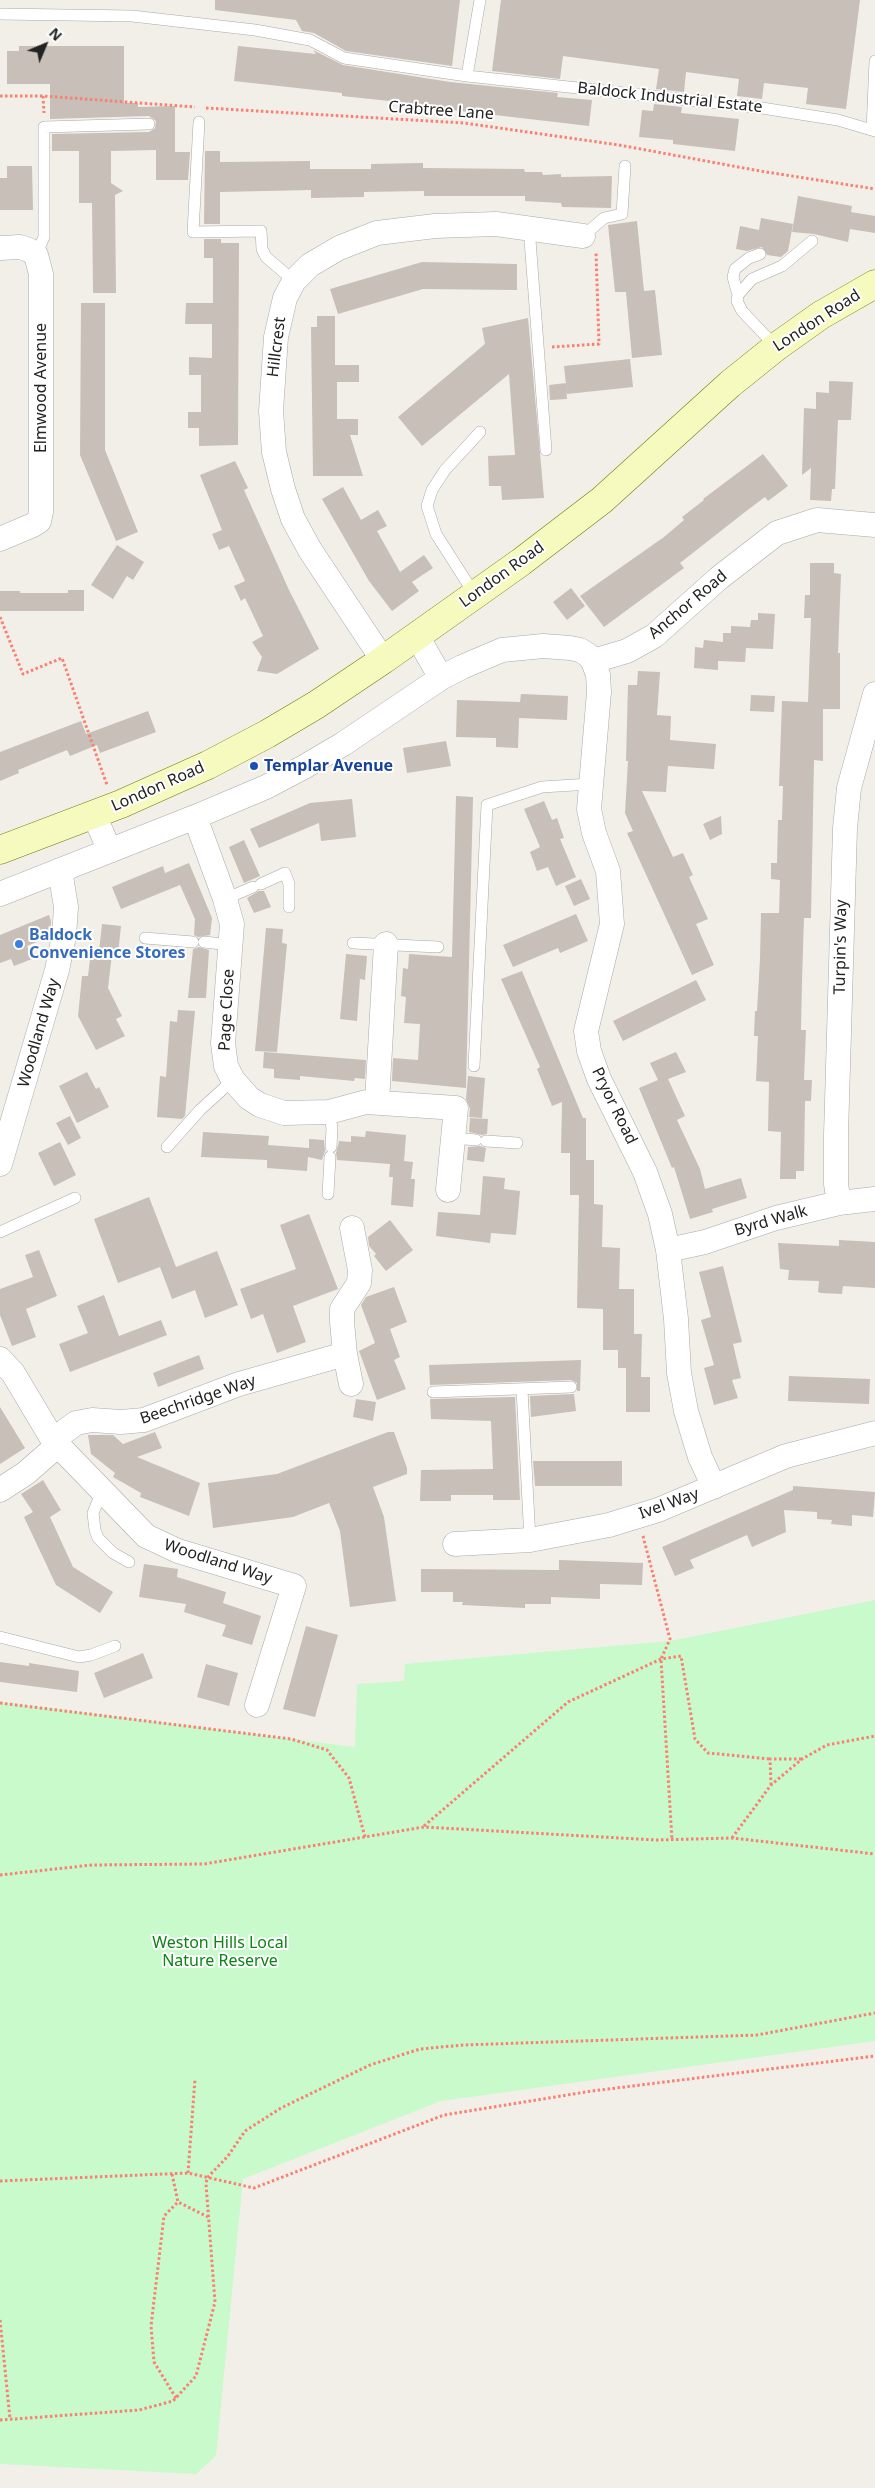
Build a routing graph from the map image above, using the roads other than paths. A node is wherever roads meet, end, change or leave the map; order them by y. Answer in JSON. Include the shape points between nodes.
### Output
{"nodes":[{"id":1,"x":480,"y":0,"type":"edge"},
{"id":2,"x":0,"y":14,"type":"edge"},
{"id":3,"x":875,"y":61,"type":"edge"},
{"id":4,"x":467,"y":76,"type":"junction"},
{"id":5,"x":200,"y":122,"type":"dead end"},
{"id":6,"x":149,"y":124,"type":"dead end"},
{"id":7,"x":874,"y":130,"type":"edge"},
{"id":8,"x":625,"y":166,"type":"dead end"},
{"id":9,"x":529,"y":227,"type":"junction"},
{"id":10,"x":583,"y":236,"type":"joint"},
{"id":11,"x":812,"y":241,"type":"dead end"},
{"id":12,"x":0,"y":248,"type":"edge"},
{"id":13,"x":760,"y":254,"type":"dead end"},
{"id":14,"x":36,"y":255,"type":"junction"},
{"id":15,"x":294,"y":281,"type":"junction"},
{"id":16,"x":875,"y":284,"type":"edge"},
{"id":17,"x":738,"y":295,"type":"junction"},
{"id":18,"x":776,"y":347,"type":"junction"},
{"id":19,"x":480,"y":432,"type":"dead end"},
{"id":20,"x":546,"y":450,"type":"dead end"},
{"id":21,"x":875,"y":525,"type":"edge"},
{"id":22,"x":0,"y":539,"type":"edge"},
{"id":23,"x":475,"y":595,"type":"junction"},
{"id":24,"x":417,"y":636,"type":"junction"},
{"id":25,"x":383,"y":660,"type":"junction"},
{"id":26,"x":593,"y":661,"type":"junction"},
{"id":27,"x":441,"y":678,"type":"junction"},
{"id":28,"x":875,"y":694,"type":"edge"},
{"id":29,"x":590,"y":784,"type":"junction"},
{"id":30,"x":94,"y":815,"type":"junction"},
{"id":31,"x":195,"y":818,"type":"junction"},
{"id":32,"x":0,"y":850,"type":"edge"},
{"id":33,"x":110,"y":851,"type":"junction"},
{"id":34,"x":60,"y":870,"type":"junction"},
{"id":35,"x":0,"y":894,"type":"edge"},
{"id":36,"x":225,"y":899,"type":"junction"},
{"id":37,"x":289,"y":907,"type":"dead end"},
{"id":38,"x":146,"y":938,"type":"dead end"},
{"id":39,"x":353,"y":943,"type":"dead end"},
{"id":40,"x":386,"y":944,"type":"junction"},
{"id":41,"x":231,"y":945,"type":"junction"},
{"id":42,"x":438,"y":947,"type":"dead end"},
{"id":43,"x":474,"y":1066,"type":"dead end"},
{"id":44,"x":233,"y":1080,"type":"junction"},
{"id":45,"x":377,"y":1102,"type":"junction"},
{"id":46,"x":329,"y":1112,"type":"junction"},
{"id":47,"x":472,"y":1139,"type":"junction"},
{"id":48,"x":517,"y":1144,"type":"dead end"},
{"id":49,"x":167,"y":1147,"type":"dead end"},
{"id":50,"x":0,"y":1164,"type":"edge"},
{"id":51,"x":448,"y":1190,"type":"dead end"},
{"id":52,"x":328,"y":1194,"type":"dead end"},
{"id":53,"x":75,"y":1198,"type":"dead end"},
{"id":54,"x":875,"y":1199,"type":"edge"},
{"id":55,"x":839,"y":1203,"type":"junction"},
{"id":56,"x":352,"y":1228,"type":"dead end"},
{"id":57,"x":0,"y":1232,"type":"edge"},
{"id":58,"x":668,"y":1250,"type":"junction"},
{"id":59,"x":344,"y":1354,"type":"junction"},
{"id":60,"x":0,"y":1359,"type":"edge"},
{"id":61,"x":351,"y":1384,"type":"dead end"},
{"id":62,"x":571,"y":1387,"type":"dead end"},
{"id":63,"x":522,"y":1389,"type":"junction"},
{"id":64,"x":433,"y":1392,"type":"dead end"},
{"id":65,"x":875,"y":1433,"type":"edge"},
{"id":66,"x":55,"y":1442,"type":"junction"},
{"id":67,"x":714,"y":1487,"type":"junction"},
{"id":68,"x":0,"y":1490,"type":"edge"},
{"id":69,"x":102,"y":1491,"type":"junction"},
{"id":70,"x":530,"y":1540,"type":"junction"},
{"id":71,"x":456,"y":1544,"type":"dead end"},
{"id":72,"x":129,"y":1562,"type":"dead end"},
{"id":73,"x":0,"y":1637,"type":"edge"},
{"id":74,"x":114,"y":1646,"type":"dead end"},
{"id":75,"x":257,"y":1704,"type":"dead end"}],
"edges":[{"from":1,"to":4,"type":"lane"},
{"from":2,"to":4,"type":"lane","name":"Baldock Industrial Estate","via":[[132,16],[256,30],[310,40],[344,58]]},
{"from":3,"to":7,"type":"lane","name":"Baldock Industrial Estate"},
{"from":4,"to":7,"type":"lane","name":"Baldock Industrial Estate","via":[[762,108],[838,120]]},
{"from":5,"to":15,"type":"lane","via":[[193,232],[261,231],[266,257]]},
{"from":6,"to":14,"type":"lane","via":[[44,127],[44,237]]},
{"from":8,"to":10,"type":"lane","via":[[622,214],[604,218]]},
{"from":9,"to":10,"type":"street","name":"Hillcrest"},
{"from":9,"to":15,"type":"street","name":"Hillcrest","via":[[444,225],[377,234],[322,257]]},
{"from":9,"to":20,"type":"lane"},
{"from":11,"to":17,"type":"lane","via":[[782,266],[752,279]]},
{"from":12,"to":14,"type":"street","via":[[20,247]]},
{"from":13,"to":17,"type":"lane","via":[[734,269]]},
{"from":14,"to":22,"type":"street","name":"Elmwood Avenue","via":[[41,274],[41,512],[39,521]]},
{"from":15,"to":25,"type":"street","name":"Hillcrest","via":[[280,314],[276,337],[271,411],[274,452],[283,489],[298,527],[333,587]]},
{"from":16,"to":18,"type":"main road","name":"London Road","via":[[821,315]]},
{"from":17,"to":18,"type":"lane","via":[[742,311]]},
{"from":18,"to":23,"type":"main road","name":"London Road","via":[[730,384],[602,500]]},
{"from":19,"to":23,"type":"lane","via":[[445,470],[432,490],[427,506],[436,534]]},
{"from":21,"to":26,"type":"street","name":"Anchor Road","via":[[817,520],[777,533],[654,636],[627,651]]},
{"from":23,"to":24,"type":"main road","name":"London Road"},
{"from":24,"to":25,"type":"main road","name":"London Road"},
{"from":24,"to":27,"type":"street"},
{"from":25,"to":30,"type":"main road","name":"London Road","via":[[267,734],[208,765]]},
{"from":26,"to":27,"type":"street","via":[[580,650],[570,648],[543,646],[502,650]]},
{"from":26,"to":29,"type":"street","name":"Pryor Road","via":[[599,692]]},
{"from":27,"to":31,"type":"street","via":[[304,767]]},
{"from":28,"to":55,"type":"street","name":"Turpin's Way","via":[[849,788],[845,828],[836,1135]]},
{"from":29,"to":43,"type":"lane","via":[[542,787],[487,805]]},
{"from":29,"to":58,"type":"street","name":"Pryor Road","via":[[589,809],[608,871],[612,924],[586,1031],[589,1051],[598,1079],[645,1172],[660,1214]]},
{"from":30,"to":32,"type":"main road","name":"London Road"},
{"from":30,"to":33,"type":"street","name":"London Road"},
{"from":31,"to":33,"type":"street"},
{"from":31,"to":36,"type":"street","name":"Page Close"},
{"from":33,"to":34,"type":"street"},
{"from":34,"to":35,"type":"street"},
{"from":34,"to":50,"type":"street","name":"Woodland Way","via":[[66,907],[57,970]]},
{"from":36,"to":37,"type":"lane","via":[[285,873],[289,884]]},
{"from":36,"to":41,"type":"street","name":"Page Close","via":[[232,924]]},
{"from":38,"to":41,"type":"lane"},
{"from":39,"to":40,"type":"lane"},
{"from":40,"to":42,"type":"lane"},
{"from":40,"to":45,"type":"street"},
{"from":41,"to":44,"type":"street","name":"Page Close","via":[[223,1043],[226,1066]]},
{"from":44,"to":46,"type":"street","name":"Page Close","via":[[249,1098],[271,1110],[297,1114]]},
{"from":44,"to":49,"type":"lane"},
{"from":45,"to":46,"type":"street","name":"Page Close","via":[[357,1103]]},
{"from":45,"to":47,"type":"street","name":"Page Close","via":[[456,1108]]},
{"from":46,"to":52,"type":"lane","via":[[332,1128]]},
{"from":47,"to":48,"type":"lane"},
{"from":47,"to":51,"type":"street","name":"Page Close"},
{"from":53,"to":57,"type":"lane"},
{"from":54,"to":55,"type":"street","name":"Byrd Walk"},
{"from":55,"to":58,"type":"street","name":"Byrd Walk"},
{"from":56,"to":59,"type":"street","via":[[360,1270],[359,1283],[342,1309]]},
{"from":58,"to":67,"type":"street","name":"Pryor Road","via":[[678,1373],[694,1442]]},
{"from":59,"to":61,"type":"street"},
{"from":59,"to":66,"type":"street","name":"Beechridge Way","via":[[239,1384],[144,1420],[92,1420],[76,1424]]},
{"from":60,"to":66,"type":"street","name":"Woodland Way","via":[[13,1373]]},
{"from":62,"to":63,"type":"lane"},
{"from":63,"to":64,"type":"lane"},
{"from":63,"to":70,"type":"lane"},
{"from":65,"to":67,"type":"street","name":"Ivel Way","via":[[786,1456]]},
{"from":66,"to":68,"type":"street","via":[[26,1473]]},
{"from":66,"to":69,"type":"street","name":"Woodland Way"},
{"from":67,"to":70,"type":"street","name":"Ivel Way","via":[[638,1516]]},
{"from":69,"to":72,"type":"lane","via":[[93,1513],[98,1538],[112,1553]]},
{"from":69,"to":75,"type":"street","name":"Woodland Way","via":[[136,1527],[161,1544],[294,1586]]},
{"from":70,"to":71,"type":"street","name":"Ivel Way"},
{"from":73,"to":74,"type":"lane","via":[[79,1657],[91,1656]]}]}
